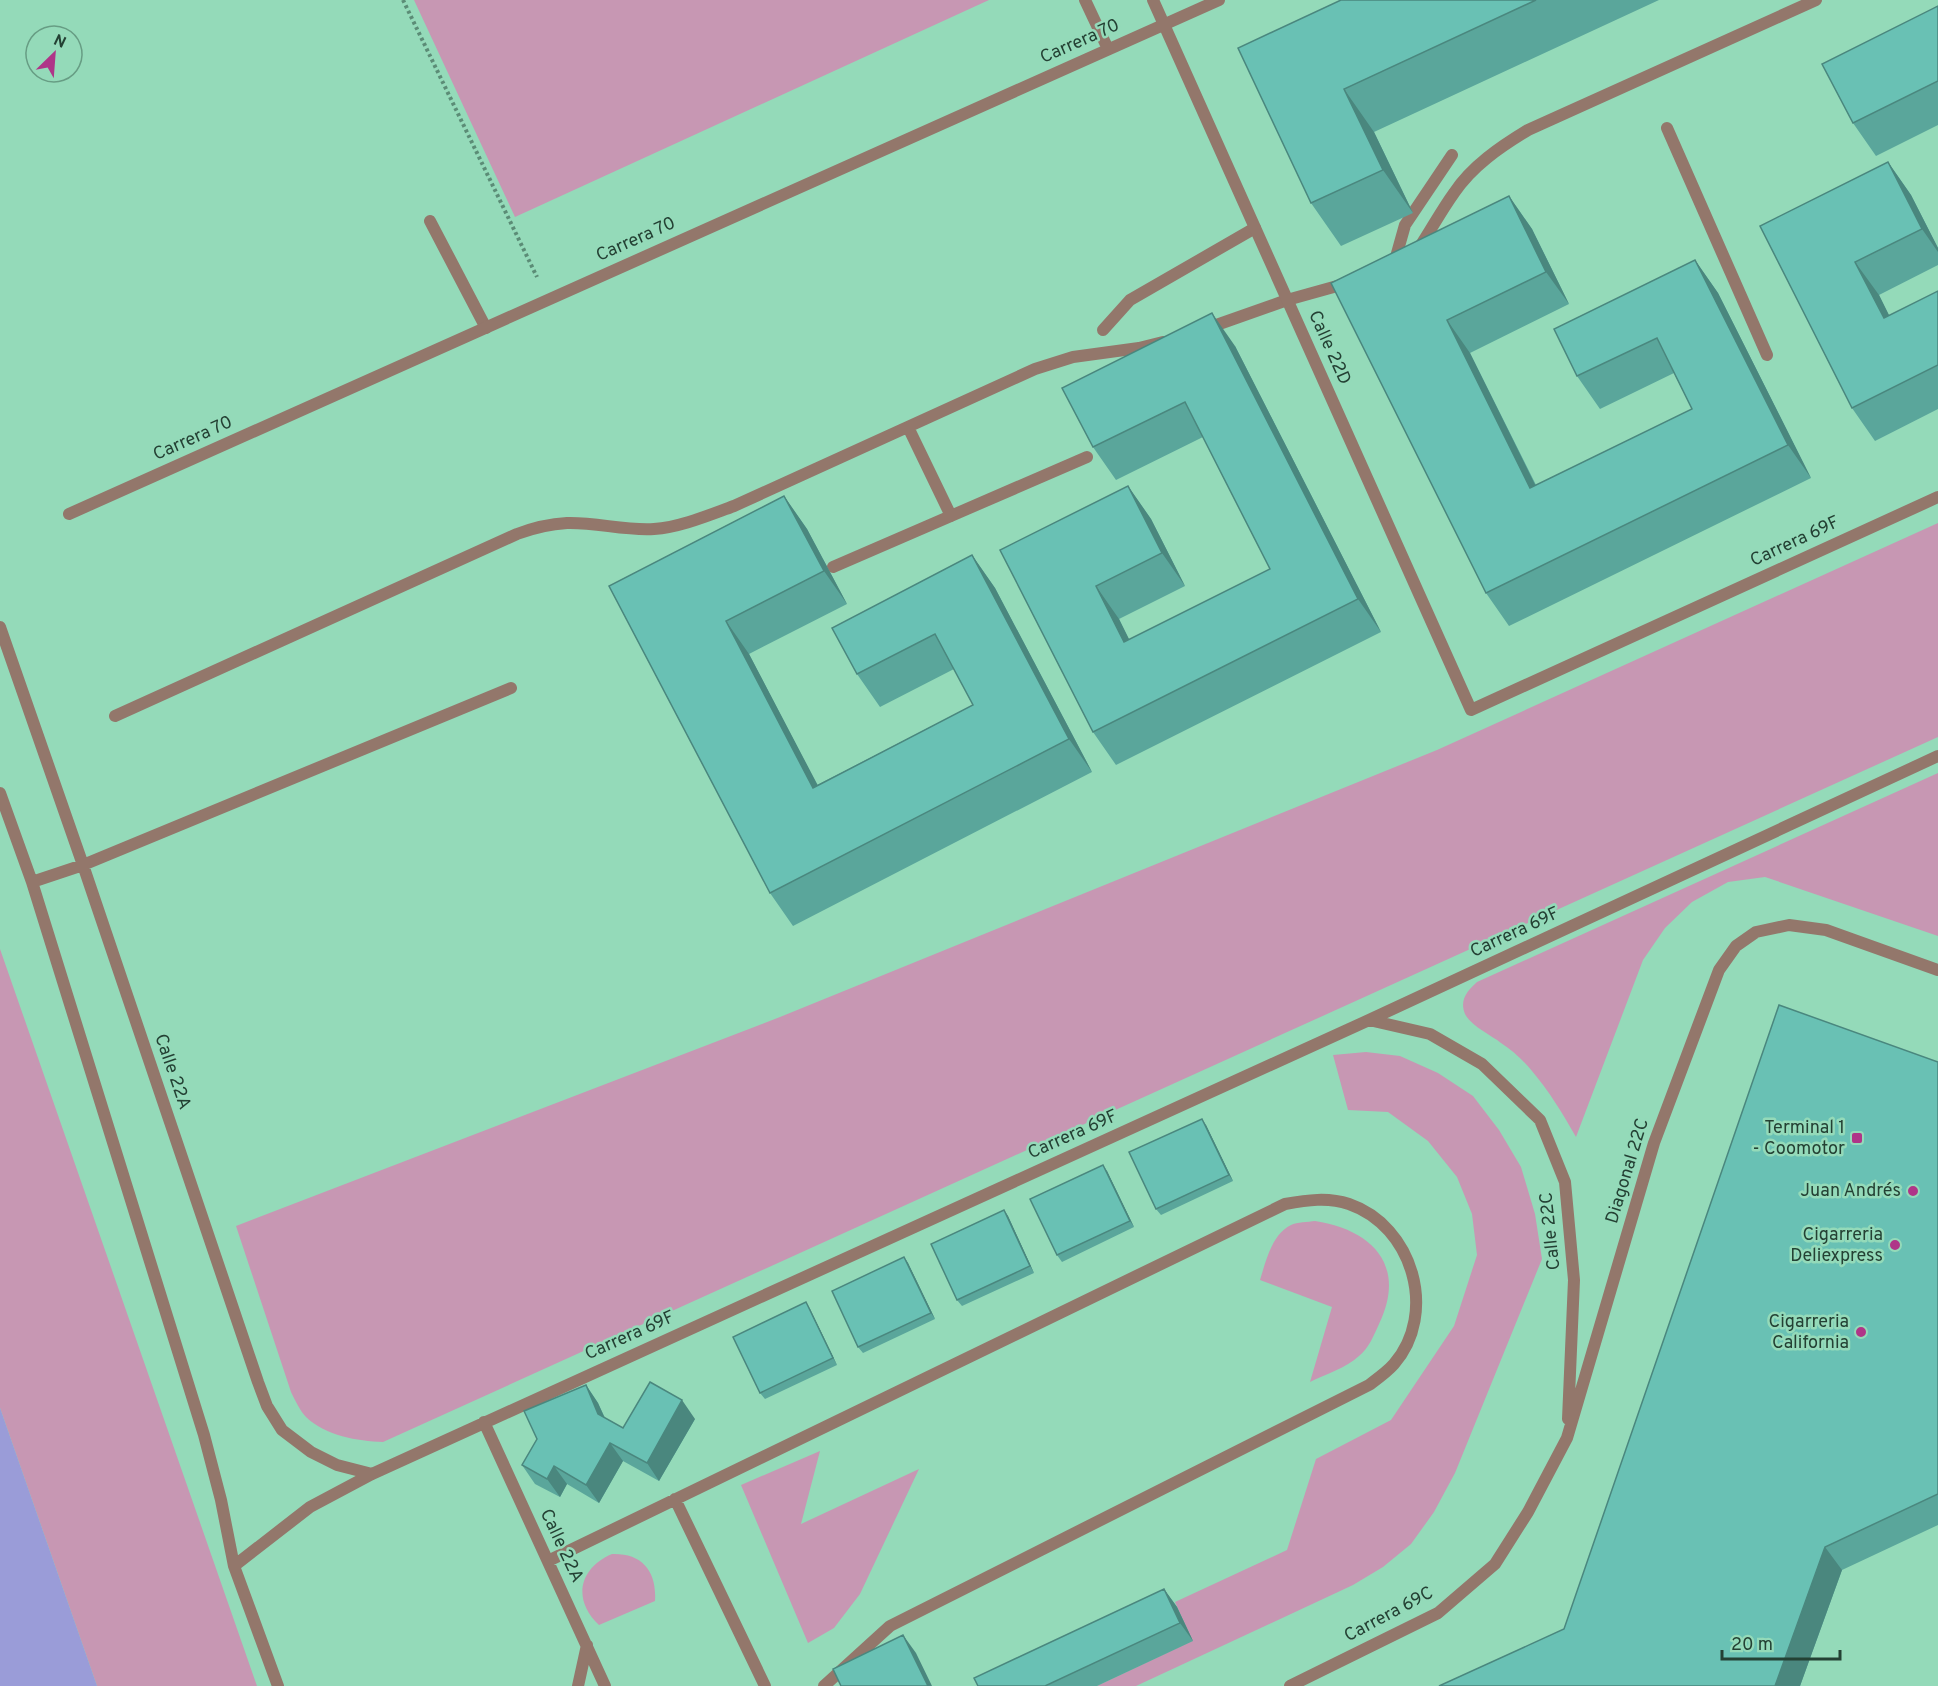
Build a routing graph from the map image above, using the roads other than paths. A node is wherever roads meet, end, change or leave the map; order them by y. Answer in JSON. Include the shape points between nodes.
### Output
{"nodes":[{"id":1,"x":1084,"y":0,"type":"edge"},
{"id":2,"x":1153,"y":0,"type":"edge"},
{"id":3,"x":1219,"y":0,"type":"edge"},
{"id":4,"x":1816,"y":0,"type":"edge"},
{"id":5,"x":1164,"y":24,"type":"junction"},
{"id":6,"x":1108,"y":50,"type":"junction"},
{"id":7,"x":1667,"y":128,"type":"dead end"},
{"id":8,"x":1452,"y":155,"type":"dead end"},
{"id":9,"x":430,"y":221,"type":"dead end"},
{"id":10,"x":1255,"y":228,"type":"junction"},
{"id":11,"x":1356,"y":280,"type":"edge"},
{"id":12,"x":1287,"y":300,"type":"junction"},
{"id":13,"x":486,"y":328,"type":"junction"},
{"id":14,"x":1103,"y":330,"type":"dead end"},
{"id":15,"x":1767,"y":355,"type":"dead end"},
{"id":16,"x":908,"y":427,"type":"junction"},
{"id":17,"x":1087,"y":457,"type":"edge"},
{"id":18,"x":1938,"y":497,"type":"edge"},
{"id":19,"x":69,"y":514,"type":"dead end"},
{"id":20,"x":951,"y":516,"type":"junction"},
{"id":21,"x":833,"y":567,"type":"dead end"},
{"id":22,"x":0,"y":627,"type":"edge"},
{"id":23,"x":511,"y":688,"type":"dead end"},
{"id":24,"x":1471,"y":710,"type":"joint"},
{"id":25,"x":115,"y":716,"type":"dead end"},
{"id":26,"x":1938,"y":756,"type":"edge"},
{"id":27,"x":0,"y":793,"type":"edge"},
{"id":28,"x":83,"y":865,"type":"junction"},
{"id":29,"x":32,"y":882,"type":"junction"},
{"id":30,"x":1938,"y":970,"type":"edge"},
{"id":31,"x":1369,"y":1020,"type":"junction"},
{"id":32,"x":484,"y":1422,"type":"junction"},
{"id":33,"x":1567,"y":1438,"type":"junction"},
{"id":34,"x":372,"y":1474,"type":"junction"},
{"id":35,"x":675,"y":1499,"type":"junction"},
{"id":36,"x":548,"y":1561,"type":"junction"},
{"id":37,"x":234,"y":1566,"type":"junction"},
{"id":38,"x":586,"y":1645,"type":"junction"},
{"id":39,"x":278,"y":1686,"type":"edge"},
{"id":40,"x":578,"y":1686,"type":"edge"},
{"id":41,"x":605,"y":1686,"type":"edge"},
{"id":42,"x":765,"y":1686,"type":"edge"},
{"id":43,"x":824,"y":1686,"type":"edge"},
{"id":44,"x":1290,"y":1686,"type":"edge"}],
"edges":[{"from":1,"to":6,"type":"street"},
{"from":2,"to":5,"type":"street","name":"Calle 22D"},
{"from":3,"to":5,"type":"street","name":"Carrera 70"},
{"from":4,"to":8,"type":"street","via":[[1528,130],[1503,145],[1455,191],[1416,253],[1389,269],[1405,225]]},
{"from":5,"to":6,"type":"street","name":"Carrera 70"},
{"from":5,"to":10,"type":"street","name":"Calle 22D"},
{"from":6,"to":13,"type":"street","name":"Carrera 70"},
{"from":7,"to":15,"type":"street"},
{"from":9,"to":13,"type":"street"},
{"from":10,"to":12,"type":"street","name":"Calle 22D"},
{"from":10,"to":14,"type":"street","via":[[1130,300]]},
{"from":11,"to":12,"type":"street"},
{"from":12,"to":16,"type":"street","via":[[1139,348],[1073,357],[1035,369]]},
{"from":12,"to":24,"type":"street","name":"Calle 22D"},
{"from":13,"to":19,"type":"street","name":"Carrera 70"},
{"from":16,"to":20,"type":"street"},
{"from":16,"to":25,"type":"street","via":[[734,506],[691,520],[656,529],[566,523],[536,527]]},
{"from":17,"to":20,"type":"street"},
{"from":18,"to":24,"type":"street","name":"Carrera 69F"},
{"from":20,"to":21,"type":"street"},
{"from":22,"to":28,"type":"street","name":"Calle 22A"},
{"from":23,"to":28,"type":"street"},
{"from":26,"to":31,"type":"street","name":"Carrera 69F"},
{"from":27,"to":29,"type":"street"},
{"from":28,"to":29,"type":"street"},
{"from":28,"to":34,"type":"street","name":"Calle 22A","via":[[267,1406],[282,1430],[311,1452],[337,1465]]},
{"from":29,"to":37,"type":"street","via":[[204,1435]]},
{"from":30,"to":33,"type":"street","name":"Diagonal 22C","via":[[1826,930],[1789,925],[1756,932],[1736,946],[1719,970],[1654,1143]]},
{"from":31,"to":32,"type":"street","name":"Carrera 69F"},
{"from":31,"to":33,"type":"street","name":"Calle 22C","via":[[1430,1034],[1482,1064],[1540,1120],[1564,1182],[1574,1280]]},
{"from":32,"to":34,"type":"street","name":"Carrera 69F"},
{"from":32,"to":36,"type":"street","name":"Calle 22A"},
{"from":33,"to":44,"type":"street","name":"Carrera 69C","via":[[1495,1564],[1438,1613]]},
{"from":34,"to":37,"type":"street","name":"Carrera 69F","via":[[310,1507]]},
{"from":35,"to":36,"type":"street"},
{"from":35,"to":42,"type":"street"},
{"from":35,"to":43,"type":"street","via":[[1285,1203],[1317,1199],[1349,1204],[1378,1220],[1400,1243],[1413,1273],[1417,1305],[1410,1336],[1394,1364],[1369,1385],[890,1626]]},
{"from":36,"to":38,"type":"street","name":"Calle 22A"},
{"from":37,"to":39,"type":"street"},
{"from":38,"to":40,"type":"street"},
{"from":38,"to":41,"type":"street","name":"Calle 22A"}]}
